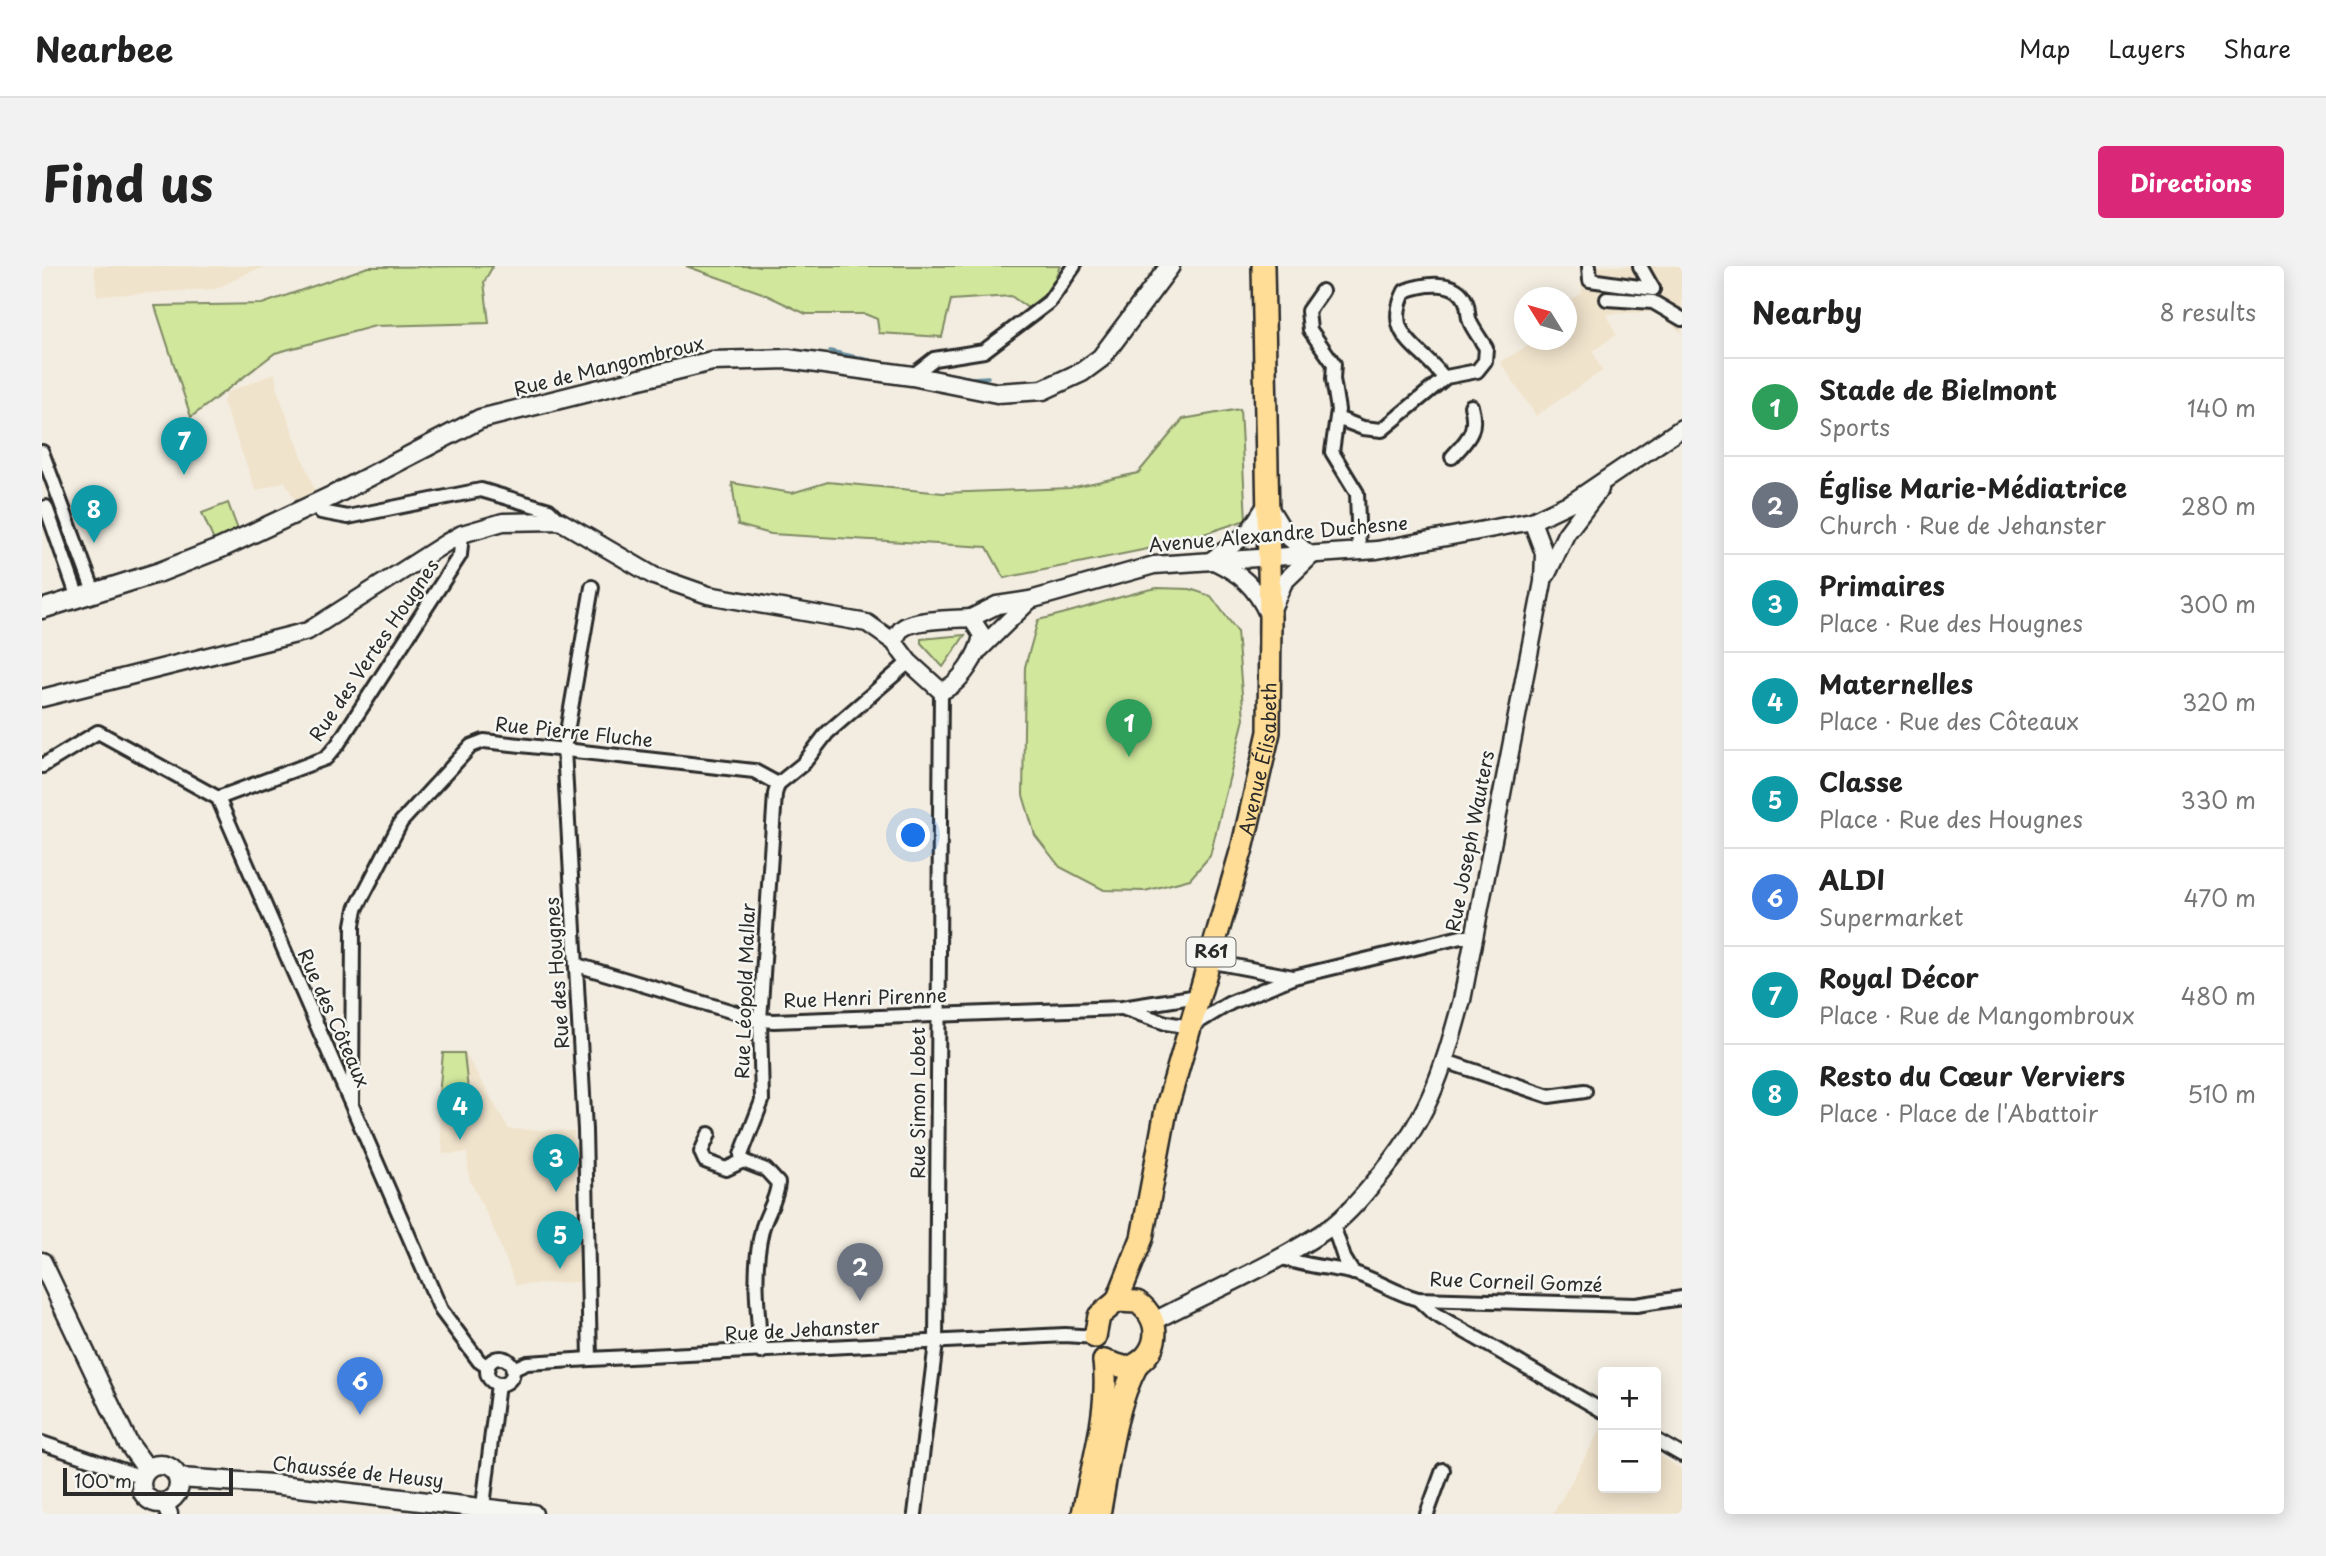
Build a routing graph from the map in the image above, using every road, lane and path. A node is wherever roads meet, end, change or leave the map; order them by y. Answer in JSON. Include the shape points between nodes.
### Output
{"nodes":[{"id":1,"x":1074,"y":266,"type":"edge"},
{"id":2,"x":1170,"y":266,"type":"edge"},
{"id":3,"x":1263,"y":266,"type":"edge"},
{"id":4,"x":1589,"y":266,"type":"edge"},
{"id":5,"x":1640,"y":266,"type":"edge"},
{"id":6,"x":1653,"y":289,"type":"junction"},
{"id":7,"x":1322,"y":291,"type":"dead end"},
{"id":8,"x":1607,"y":299,"type":"dead end"},
{"id":9,"x":1664,"y":308,"type":"junction"},
{"id":10,"x":1682,"y":319,"type":"edge"},
{"id":11,"x":912,"y":376,"type":"junction"},
{"id":12,"x":1444,"y":379,"type":"junction"},
{"id":13,"x":1471,"y":406,"type":"dead end"},
{"id":14,"x":1336,"y":418,"type":"junction"},
{"id":15,"x":1682,"y":428,"type":"edge"},
{"id":16,"x":42,"y":452,"type":"edge"},
{"id":17,"x":1452,"y":457,"type":"dead end"},
{"id":18,"x":1607,"y":480,"type":"junction"},
{"id":19,"x":314,"y":504,"type":"junction"},
{"id":20,"x":49,"y":505,"type":"edge"},
{"id":21,"x":1267,"y":505,"type":"junction"},
{"id":22,"x":1537,"y":520,"type":"junction"},
{"id":23,"x":559,"y":521,"type":"junction"},
{"id":24,"x":462,"y":534,"type":"junction"},
{"id":25,"x":1362,"y":551,"type":"junction"},
{"id":26,"x":1556,"y":551,"type":"junction"},
{"id":27,"x":1311,"y":556,"type":"junction"},
{"id":28,"x":1268,"y":558,"type":"junction"},
{"id":29,"x":1212,"y":560,"type":"junction"},
{"id":30,"x":1543,"y":582,"type":"junction"},
{"id":31,"x":592,"y":586,"type":"dead end"},
{"id":32,"x":86,"y":595,"type":"junction"},
{"id":33,"x":1030,"y":600,"type":"junction"},
{"id":34,"x":42,"y":609,"type":"edge"},
{"id":35,"x":971,"y":618,"type":"junction"},
{"id":36,"x":1270,"y":618,"type":"junction"},
{"id":37,"x":894,"y":642,"type":"junction"},
{"id":38,"x":980,"y":649,"type":"junction"},
{"id":39,"x":909,"y":662,"type":"junction"},
{"id":40,"x":941,"y":691,"type":"junction"},
{"id":41,"x":42,"y":698,"type":"edge"},
{"id":42,"x":564,"y":750,"type":"junction"},
{"id":43,"x":42,"y":766,"type":"edge"},
{"id":44,"x":778,"y":784,"type":"junction"},
{"id":45,"x":218,"y":798,"type":"junction"},
{"id":46,"x":1472,"y":937,"type":"junction"},
{"id":47,"x":1208,"y":961,"type":"junction"},
{"id":48,"x":576,"y":965,"type":"junction"},
{"id":49,"x":1294,"y":977,"type":"junction"},
{"id":50,"x":1198,"y":996,"type":"junction"},
{"id":51,"x":1122,"y":1008,"type":"junction"},
{"id":52,"x":938,"y":1014,"type":"junction"},
{"id":53,"x":761,"y":1020,"type":"junction"},
{"id":54,"x":1189,"y":1027,"type":"junction"},
{"id":55,"x":1445,"y":1061,"type":"junction"},
{"id":56,"x":1585,"y":1091,"type":"dead end"},
{"id":57,"x":352,"y":1108,"type":"junction"},
{"id":58,"x":709,"y":1134,"type":"dead end"},
{"id":59,"x":743,"y":1161,"type":"junction"},
{"id":60,"x":1333,"y":1225,"type":"junction"},
{"id":61,"x":1142,"y":1238,"type":"junction"},
{"id":62,"x":1280,"y":1257,"type":"junction"},
{"id":63,"x":42,"y":1262,"type":"edge"},
{"id":64,"x":1353,"y":1273,"type":"junction"},
{"id":65,"x":1682,"y":1298,"type":"edge"},
{"id":66,"x":1418,"y":1299,"type":"junction"},
{"id":67,"x":1117,"y":1301,"type":"junction"},
{"id":68,"x":1149,"y":1314,"type":"junction"},
{"id":69,"x":1095,"y":1337,"type":"joint"},
{"id":70,"x":936,"y":1342,"type":"junction"},
{"id":71,"x":761,"y":1352,"type":"junction"},
{"id":72,"x":590,"y":1359,"type":"junction"},
{"id":73,"x":483,"y":1364,"type":"junction"},
{"id":74,"x":1137,"y":1365,"type":"junction"},
{"id":75,"x":513,"y":1369,"type":"junction"},
{"id":76,"x":498,"y":1384,"type":"junction"},
{"id":77,"x":1598,"y":1407,"type":"edge"},
{"id":78,"x":128,"y":1443,"type":"junction"},
{"id":79,"x":1661,"y":1443,"type":"edge"},
{"id":80,"x":43,"y":1447,"type":"edge"},
{"id":81,"x":1682,"y":1455,"type":"edge"},
{"id":82,"x":108,"y":1465,"type":"junction"},
{"id":83,"x":1443,"y":1469,"type":"dead end"},
{"id":84,"x":144,"y":1473,"type":"junction"},
{"id":85,"x":179,"y":1478,"type":"junction"},
{"id":86,"x":483,"y":1506,"type":"junction"},
{"id":87,"x":167,"y":1508,"type":"edge"},
{"id":88,"x":533,"y":1514,"type":"edge"},
{"id":89,"x":915,"y":1514,"type":"edge"},
{"id":90,"x":1083,"y":1514,"type":"edge"},
{"id":91,"x":1099,"y":1514,"type":"edge"},
{"id":92,"x":1427,"y":1514,"type":"edge"}],
"edges":[{"from":1,"to":11,"type":"street","via":[[1049,302],[984,351],[934,359]]},
{"from":2,"to":11,"type":"main road","name":"Rue de Mangombroux","via":[[1101,358],[1061,382],[1022,394],[997,393]]},
{"from":3,"to":21,"type":"highway","name":"Avenue Élisabeth","number":"R61"},
{"from":4,"to":6,"type":"street","via":[[1590,280]]},
{"from":5,"to":6,"type":"street"},
{"from":6,"to":9,"type":"street"},
{"from":7,"to":14,"type":"street","via":[[1308,311],[1310,330],[1334,364]]},
{"from":8,"to":9,"type":"street","via":[[1638,299]]},
{"from":9,"to":10,"type":"street"},
{"from":11,"to":19,"type":"main road","name":"Rue de Mangombroux","via":[[788,359],[712,361],[480,419]]},
{"from":12,"to":12,"type":"street","via":[[1425,354],[1404,339],[1398,323],[1398,306],[1405,291],[1419,285],[1439,284],[1457,291],[1466,300],[1469,322],[1486,348],[1477,371]]},
{"from":12,"to":14,"type":"street","via":[[1382,430]]},
{"from":13,"to":17,"type":"street","via":[[1475,423]]},
{"from":14,"to":25,"type":"street","via":[[1332,452],[1344,476],[1354,484]]},
{"from":15,"to":18,"type":"street"},
{"from":16,"to":20,"type":"street","via":[[59,496]]},
{"from":18,"to":22,"type":"street","name":"Avenue Alexandre Duchesne"},
{"from":18,"to":26,"type":"street"},
{"from":19,"to":23,"type":"street","via":[[321,512],[348,517],[481,490],[549,510]]},
{"from":19,"to":32,"type":"main road","name":"Rue de Mangombroux","via":[[211,552]]},
{"from":20,"to":32,"type":"street"},
{"from":21,"to":27,"type":"street","via":[[1286,535]]},
{"from":21,"to":28,"type":"highway","name":"Avenue Élisabeth","number":"R61"},
{"from":21,"to":29,"type":"street","via":[[1248,533]]},
{"from":22,"to":25,"type":"street","name":"Avenue Alexandre Duchesne"},
{"from":22,"to":26,"type":"street","via":[[1553,527]]},
{"from":22,"to":30,"type":"street","via":[[1544,553]]},
{"from":23,"to":24,"type":"street","via":[[503,522]]},
{"from":23,"to":37,"type":"street","via":[[654,576],[708,595],[867,623]]},
{"from":24,"to":41,"type":"street","via":[[308,631]]},
{"from":24,"to":45,"type":"street","name":"Rue des Vertes Hougnes","via":[[460,555],[326,758]]},
{"from":25,"to":27,"type":"street","name":"Avenue Alexandre Duchesne"},
{"from":26,"to":30,"type":"street"},
{"from":27,"to":28,"type":"street","name":"Avenue Alexandre Duchesne"},
{"from":27,"to":36,"type":"street","via":[[1284,582]]},
{"from":28,"to":29,"type":"street","name":"Avenue Alexandre Duchesne"},
{"from":28,"to":36,"type":"highway","name":"Avenue Élisabeth","number":"R61"},
{"from":29,"to":33,"type":"street","name":"Avenue Alexandre Duchesne","via":[[1154,565]]},
{"from":29,"to":36,"type":"street","via":[[1247,580]]},
{"from":30,"to":46,"type":"street","name":"Rue Joseph Wauters"},
{"from":31,"to":42,"type":"street","name":"Rue des Hougnes"},
{"from":32,"to":34,"type":"main road","name":"Rue de Mangombroux"},
{"from":33,"to":35,"type":"street","name":"Avenue Alexandre Duchesne","via":[[997,605]]},
{"from":33,"to":38,"type":"street","name":"Avenue Alexandre Duchesne"},
{"from":35,"to":37,"type":"street","name":"Avenue Alexandre Duchesne","via":[[915,623],[901,629]]},
{"from":35,"to":38,"type":"street","via":[[982,635]]},
{"from":36,"to":47,"type":"highway","name":"Avenue Élisabeth","number":"R61","via":[[1269,732],[1243,845]]},
{"from":37,"to":39,"type":"street"},
{"from":38,"to":40,"type":"street","name":"Avenue Alexandre Duchesne","via":[[951,688]]},
{"from":39,"to":40,"type":"street"},
{"from":39,"to":44,"type":"street","via":[[827,733],[804,763]]},
{"from":40,"to":52,"type":"street","name":"Rue Simon Lobet"},
{"from":42,"to":44,"type":"street","name":"Rue Pierre Fluche","via":[[754,771]]},
{"from":42,"to":48,"type":"street","name":"Rue des Hougnes"},
{"from":42,"to":57,"type":"street","name":"Rue Pierre Fluche","via":[[477,742],[396,830],[356,909],[353,925]]},
{"from":43,"to":45,"type":"street","via":[[98,732]]},
{"from":44,"to":53,"type":"street","name":"Rue Léopold Mallar","via":[[771,824]]},
{"from":45,"to":57,"type":"street","name":"Rue des Côteaux"},
{"from":46,"to":49,"type":"street"},
{"from":46,"to":55,"type":"street","name":"Rue Joseph Wauters","via":[[1462,1000]]},
{"from":47,"to":49,"type":"street"},
{"from":47,"to":50,"type":"highway","name":"Avenue Élisabeth","number":"R61"},
{"from":48,"to":53,"type":"street","name":"Rue Henri Pirenne"},
{"from":48,"to":72,"type":"street","name":"Rue des Hougnes"},
{"from":49,"to":54,"type":"street","via":[[1230,1003]]},
{"from":50,"to":51,"type":"street","name":"Rue Henri Pirenne"},
{"from":50,"to":54,"type":"highway","name":"Avenue Élisabeth","number":"R61"},
{"from":51,"to":52,"type":"street","name":"Rue Henri Pirenne"},
{"from":51,"to":54,"type":"street","name":"Rue Henri Pirenne"},
{"from":52,"to":53,"type":"street","name":"Rue Henri Pirenne"},
{"from":52,"to":70,"type":"street","name":"Rue Simon Lobet"},
{"from":53,"to":59,"type":"street","name":"Rue Léopold Mallar","via":[[762,1101],[742,1149]]},
{"from":54,"to":61,"type":"highway","name":"Avenue Élisabeth","number":"R61","via":[[1166,1110]]},
{"from":55,"to":56,"type":"street","via":[[1549,1096]]},
{"from":55,"to":60,"type":"street","name":"Rue Joseph Wauters","via":[[1419,1125],[1361,1198]]},
{"from":57,"to":73,"type":"street","name":"Rue des Côteaux","via":[[441,1310]]},
{"from":58,"to":59,"type":"street","via":[[701,1152],[705,1161],[726,1169]]},
{"from":59,"to":71,"type":"street","via":[[766,1170],[778,1183],[758,1255]]},
{"from":60,"to":62,"type":"street","name":"Rue Joseph Wauters"},
{"from":60,"to":64,"type":"street"},
{"from":61,"to":67,"type":"highway","name":"Avenue Élisabeth","number":"R61"},
{"from":61,"to":68,"type":"highway","name":"Avenue Élisabeth","number":"R61"},
{"from":62,"to":64,"type":"street","name":"Rue Corneil Gomzé"},
{"from":62,"to":68,"type":"street","name":"Rue Joseph Wauters"},
{"from":63,"to":78,"type":"main road"},
{"from":64,"to":66,"type":"street","name":"Rue Corneil Gomzé","via":[[1396,1294]]},
{"from":65,"to":66,"type":"street","name":"Rue Corneil Gomzé","via":[[1636,1305]]},
{"from":66,"to":77,"type":"street","via":[[1433,1313]]},
{"from":67,"to":68,"type":"highway","via":[[1129,1300]]},
{"from":67,"to":69,"type":"highway","number":"R61","via":[[1099,1316]]},
{"from":68,"to":74,"type":"highway","number":"R61","via":[[1155,1340]]},
{"from":69,"to":70,"type":"street","name":"Rue de Jehanster"},
{"from":70,"to":71,"type":"street","name":"Rue de Jehanster"},
{"from":70,"to":89,"type":"street","name":"Rue Simon Lobet"},
{"from":71,"to":72,"type":"street","name":"Rue de Jehanster"},
{"from":72,"to":75,"type":"street","name":"Rue de Jehanster","via":[[527,1363]]},
{"from":73,"to":75,"type":"street","name":"Rue de Jehanster","via":[[503,1358]]},
{"from":73,"to":76,"type":"street","via":[[489,1378]]},
{"from":74,"to":90,"type":"highway","via":[[1118,1367],[1104,1361],[1107,1380]]},
{"from":74,"to":91,"type":"highway","number":"R61","via":[[1127,1384]]},
{"from":75,"to":76,"type":"street","via":[[511,1378]]},
{"from":76,"to":86,"type":"street"},
{"from":78,"to":82,"type":"street"},
{"from":78,"to":84,"type":"main road"},
{"from":79,"to":81,"type":"street"},
{"from":80,"to":82,"type":"street"},
{"from":82,"to":84,"type":"street"},
{"from":83,"to":92,"type":"street"},
{"from":84,"to":85,"type":"main road","via":[[165,1465]]},
{"from":84,"to":87,"type":"main road","via":[[141,1488],[147,1498]]},
{"from":85,"to":86,"type":"main road","name":"Chaussée de Heusy"},
{"from":85,"to":87,"type":"main road"},
{"from":86,"to":88,"type":"main road","name":"Chaussée de Heusy"}]}
